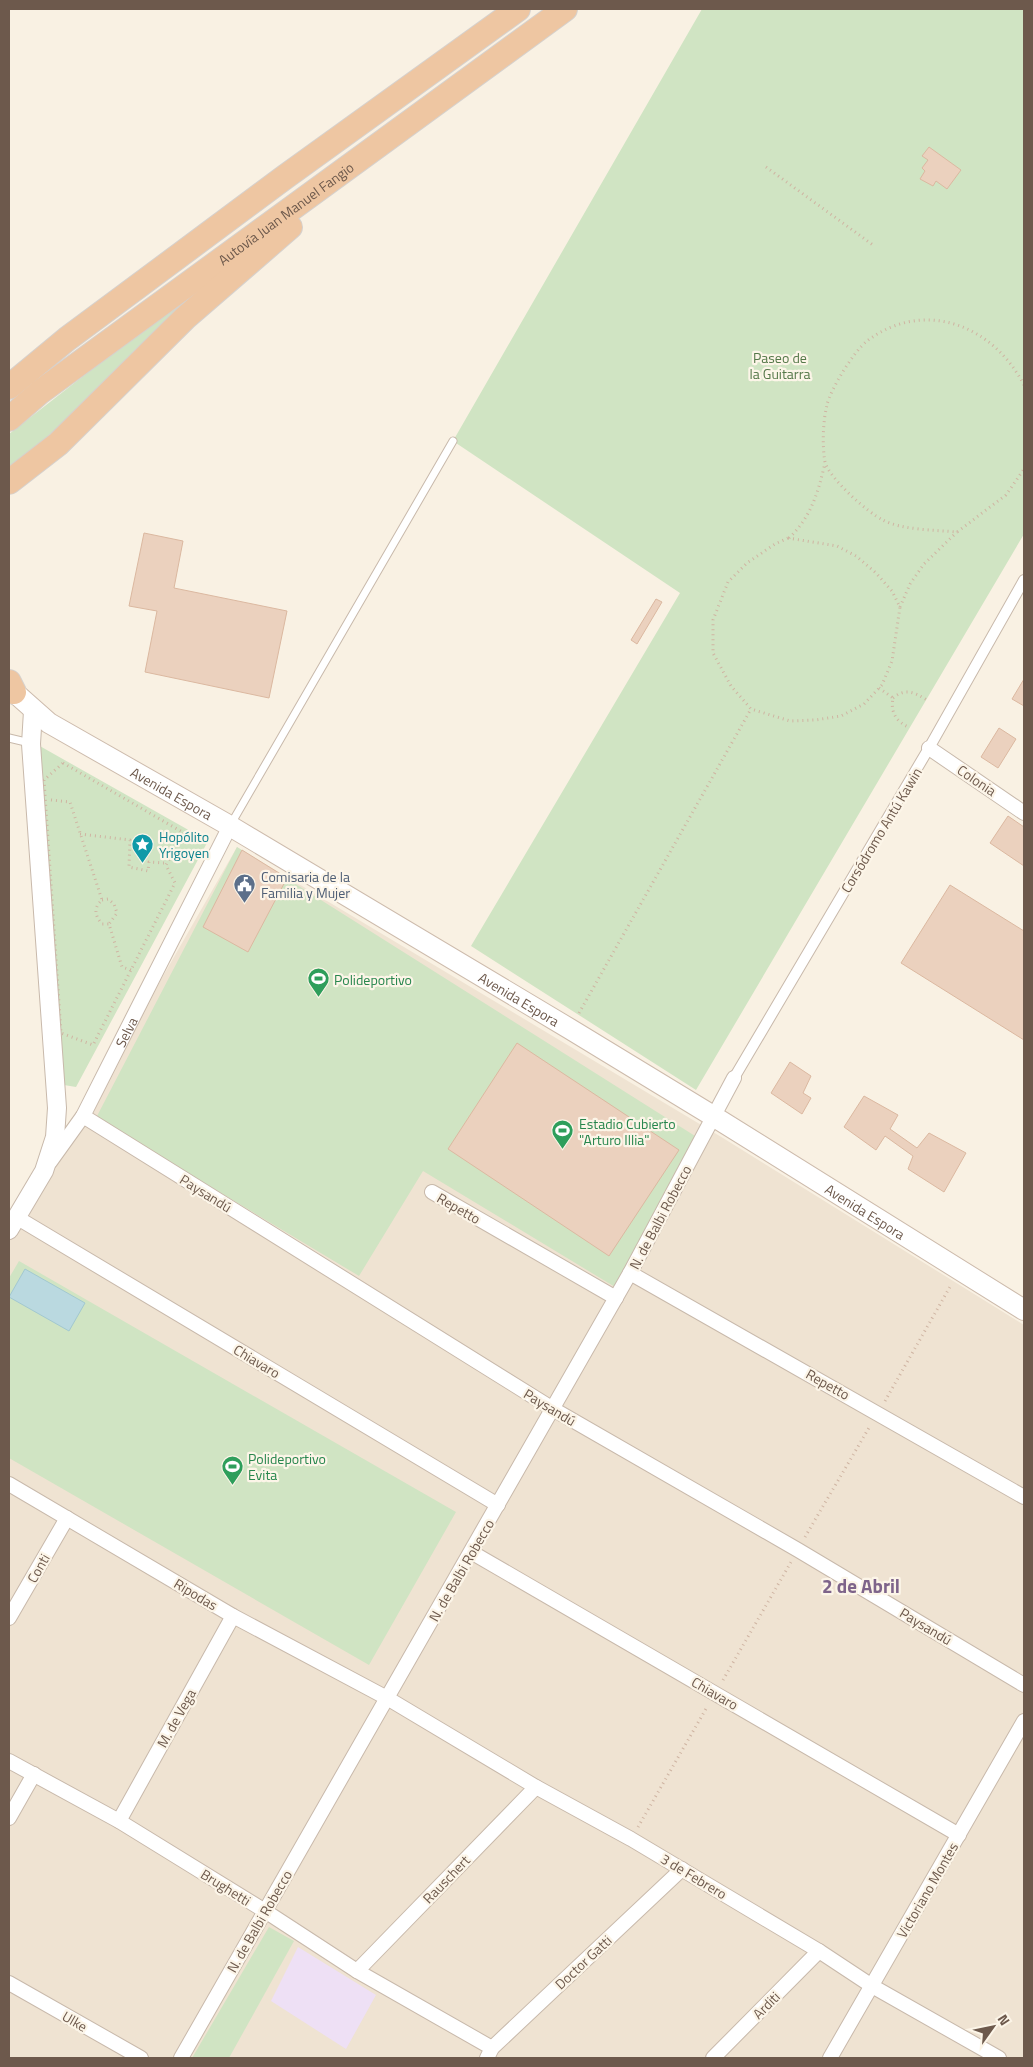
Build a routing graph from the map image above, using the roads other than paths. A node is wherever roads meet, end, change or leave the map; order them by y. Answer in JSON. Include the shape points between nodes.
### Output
{"nodes":[{"id":1,"x":518,"y":9,"type":"edge"},
{"id":2,"x":565,"y":9,"type":"edge"},
{"id":3,"x":413,"y":120,"type":"junction"},
{"id":4,"x":9,"y":387,"type":"edge"},
{"id":5,"x":9,"y":419,"type":"edge"},
{"id":6,"x":453,"y":441,"type":"dead end"},
{"id":7,"x":9,"y":482,"type":"edge"},
{"id":8,"x":1024,"y":580,"type":"edge"},
{"id":9,"x":11,"y":686,"type":"edge"},
{"id":10,"x":34,"y":711,"type":"junction"},
{"id":11,"x":9,"y":738,"type":"edge"},
{"id":12,"x":31,"y":744,"type":"junction"},
{"id":13,"x":929,"y":748,"type":"junction"},
{"id":14,"x":1024,"y":812,"type":"edge"},
{"id":15,"x":230,"y":826,"type":"junction"},
{"id":16,"x":734,"y":1078,"type":"joint"},
{"id":17,"x":84,"y":1116,"type":"junction"},
{"id":18,"x":713,"y":1116,"type":"junction"},
{"id":19,"x":44,"y":1171,"type":"junction"},
{"id":20,"x":432,"y":1192,"type":"dead end"},
{"id":21,"x":12,"y":1224,"type":"edge"},
{"id":22,"x":630,"y":1273,"type":"junction"},
{"id":23,"x":616,"y":1298,"type":"junction"},
{"id":24,"x":1024,"y":1310,"type":"edge"},
{"id":25,"x":552,"y":1409,"type":"junction"},
{"id":26,"x":9,"y":1484,"type":"edge"},
{"id":27,"x":1024,"y":1497,"type":"edge"},
{"id":28,"x":498,"y":1506,"type":"junction"},
{"id":29,"x":67,"y":1518,"type":"junction"},
{"id":30,"x":471,"y":1552,"type":"junction"},
{"id":31,"x":233,"y":1616,"type":"junction"},
{"id":32,"x":9,"y":1618,"type":"edge"},
{"id":33,"x":1024,"y":1684,"type":"edge"},
{"id":34,"x":387,"y":1698,"type":"junction"},
{"id":35,"x":1024,"y":1721,"type":"edge"},
{"id":36,"x":9,"y":1761,"type":"edge"},
{"id":37,"x":34,"y":1774,"type":"junction"},
{"id":38,"x":536,"y":1786,"type":"junction"},
{"id":39,"x":9,"y":1818,"type":"edge"},
{"id":40,"x":119,"y":1821,"type":"junction"},
{"id":41,"x":959,"y":1835,"type":"junction"},
{"id":42,"x":682,"y":1869,"type":"junction"},
{"id":43,"x":265,"y":1911,"type":"junction"},
{"id":44,"x":819,"y":1952,"type":"junction"},
{"id":45,"x":356,"y":1971,"type":"junction"},
{"id":46,"x":9,"y":1983,"type":"edge"},
{"id":47,"x":872,"y":1986,"type":"junction"},
{"id":48,"x":489,"y":2053,"type":"edge"},
{"id":49,"x":141,"y":2058,"type":"edge"},
{"id":50,"x":181,"y":2058,"type":"edge"},
{"id":51,"x":713,"y":2058,"type":"edge"},
{"id":52,"x":830,"y":2058,"type":"edge"},
{"id":53,"x":999,"y":2058,"type":"edge"}],
"edges":[{"from":1,"to":4,"type":"highway","name":"Autovía Juan Manuel Fangio","via":[[90,322]]},
{"from":2,"to":3,"type":"highway","name":"Autovía Juan Manuel Fangio"},
{"from":3,"to":5,"type":"highway","name":"Autovía Juan Manuel Fangio","via":[[40,392]]},
{"from":3,"to":7,"type":"highway","via":[[185,318],[58,444]]},
{"from":6,"to":15,"type":"lane"},
{"from":8,"to":13,"type":"street","name":"Corsódromo Antú Kawin"},
{"from":9,"to":10,"type":"main road","name":"Avenida Espora"},
{"from":10,"to":12,"type":"street"},
{"from":10,"to":15,"type":"main road","name":"Avenida Espora","via":[[49,724]]},
{"from":11,"to":12,"type":"lane"},
{"from":12,"to":19,"type":"street","via":[[57,1108],[56,1137]]},
{"from":13,"to":14,"type":"street","name":"Colonia"},
{"from":13,"to":16,"type":"street","name":"Corsódromo Antú Kawin"},
{"from":15,"to":17,"type":"street","name":"Selva"},
{"from":15,"to":18,"type":"main road","name":"Avenida Espora"},
{"from":16,"to":18,"type":"street","name":"N. de Balbi Robecco"},
{"from":17,"to":19,"type":"street","name":"Selva"},
{"from":17,"to":25,"type":"street","name":"Paysandú"},
{"from":18,"to":22,"type":"street","name":"N. de Balbi Robecco"},
{"from":18,"to":24,"type":"main road","name":"Avenida Espora"},
{"from":19,"to":21,"type":"street","name":"Selva"},
{"from":20,"to":23,"type":"street","name":"Repetto"},
{"from":21,"to":28,"type":"street","name":"Chiavaro"},
{"from":22,"to":23,"type":"street","name":"N. de Balbi Robecco"},
{"from":22,"to":27,"type":"street","name":"Repetto"},
{"from":23,"to":25,"type":"street","name":"N. de Balbi Robecco"},
{"from":25,"to":28,"type":"street","name":"N. de Balbi Robecco"},
{"from":25,"to":33,"type":"street","name":"Paysandú"},
{"from":26,"to":29,"type":"street","name":"Ripodas"},
{"from":28,"to":30,"type":"street","name":"N. de Balbi Robecco"},
{"from":29,"to":31,"type":"street","name":"Ripodas"},
{"from":29,"to":32,"type":"street","name":"Conti"},
{"from":30,"to":34,"type":"street","name":"N. de Balbi Robecco"},
{"from":30,"to":41,"type":"street","name":"Chiavaro"},
{"from":31,"to":34,"type":"street","name":"Ripodas"},
{"from":31,"to":40,"type":"street","name":"M. de Vega"},
{"from":34,"to":38,"type":"street","name":"3 de Febrero"},
{"from":34,"to":43,"type":"street","name":"N. de Balbi Robecco"},
{"from":35,"to":41,"type":"street","name":"Victoriano Montes"},
{"from":36,"to":37,"type":"street","name":"Brughetti"},
{"from":37,"to":39,"type":"street"},
{"from":37,"to":40,"type":"street","name":"Brughetti"},
{"from":38,"to":42,"type":"street","name":"3 de Febrero"},
{"from":38,"to":45,"type":"street","name":"Rauschert"},
{"from":40,"to":43,"type":"street","name":"Brughetti"},
{"from":41,"to":47,"type":"street","name":"Victoriano Montes"},
{"from":42,"to":44,"type":"street","name":"3 de Febrero"},
{"from":42,"to":48,"type":"street","name":"Doctor Gatti"},
{"from":43,"to":45,"type":"street","name":"Brughetti"},
{"from":43,"to":50,"type":"street","name":"N. de Balbi Robecco"},
{"from":44,"to":47,"type":"street","name":"3 de Febrero"},
{"from":44,"to":51,"type":"street","name":"Arditi"},
{"from":45,"to":48,"type":"street","name":"Brughetti"},
{"from":46,"to":49,"type":"street","name":"Ulke"},
{"from":47,"to":52,"type":"street","name":"Victoriano Montes"},
{"from":47,"to":53,"type":"street","name":"3 de Febrero"}]}
